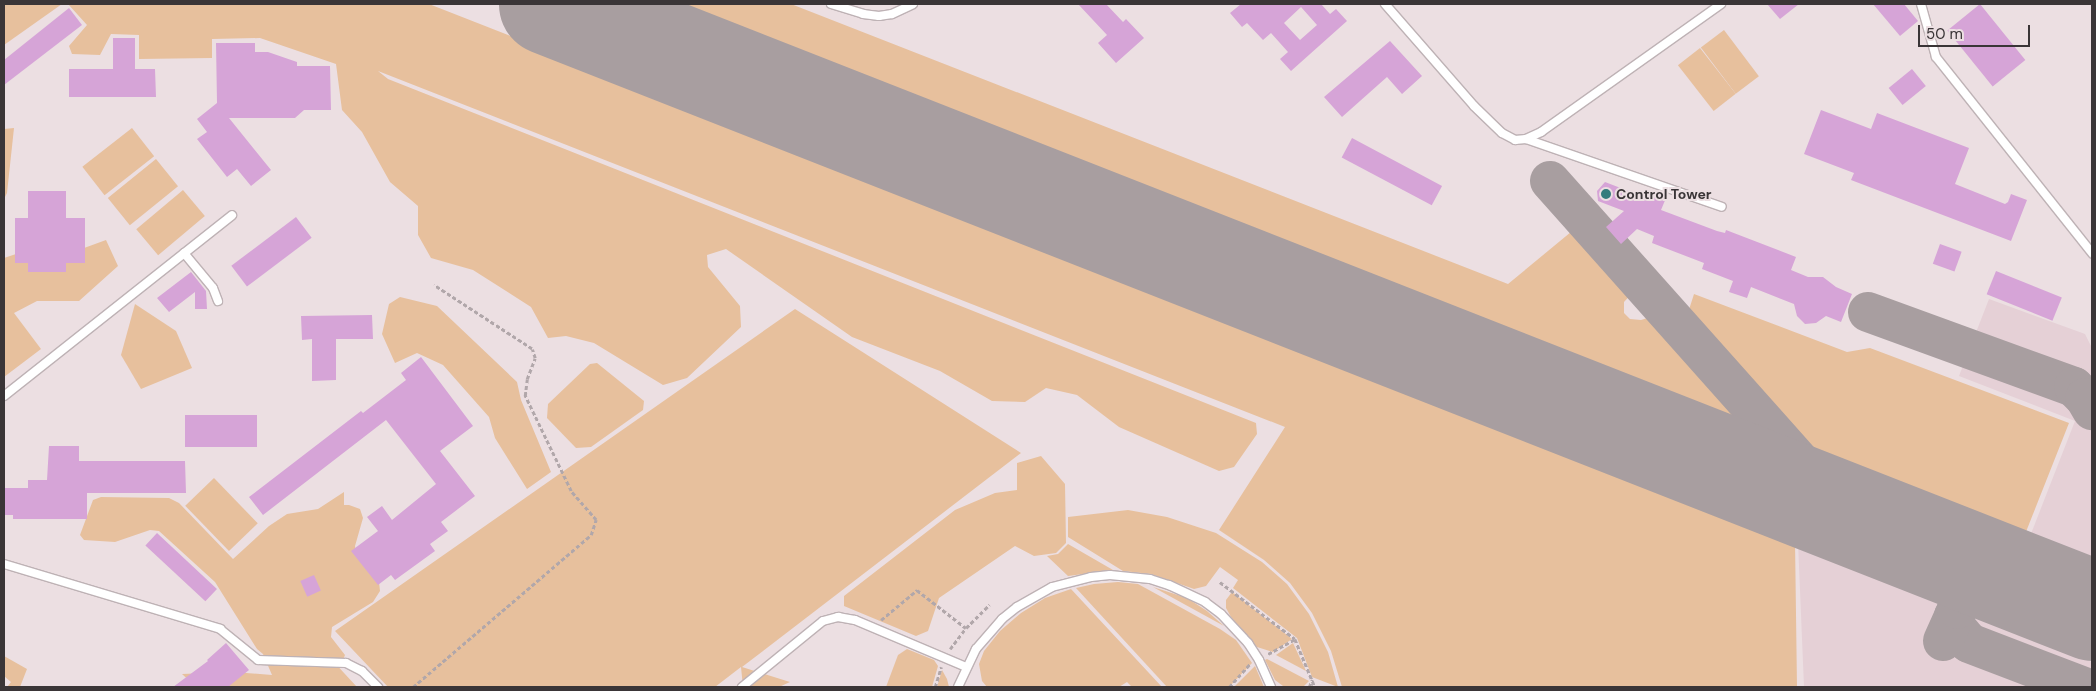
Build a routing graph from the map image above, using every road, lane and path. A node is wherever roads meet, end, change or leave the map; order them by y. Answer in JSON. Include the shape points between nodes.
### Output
{"nodes":[{"id":1,"x":831,"y":4,"type":"edge"},
{"id":2,"x":913,"y":4,"type":"edge"},
{"id":3,"x":1385,"y":4,"type":"edge"},
{"id":4,"x":1721,"y":4,"type":"edge"},
{"id":5,"x":1921,"y":4,"type":"edge"},
{"id":6,"x":1526,"y":139,"type":"junction"},
{"id":7,"x":1722,"y":207,"type":"dead end"},
{"id":8,"x":232,"y":215,"type":"dead end"},
{"id":9,"x":184,"y":253,"type":"junction"},
{"id":10,"x":2092,"y":253,"type":"edge"},
{"id":11,"x":434,"y":285,"type":"dead end"},
{"id":12,"x":218,"y":300,"type":"dead end"},
{"id":13,"x":4,"y":396,"type":"edge"},
{"id":14,"x":4,"y":564,"type":"edge"},
{"id":15,"x":1220,"y":582,"type":"dead end"},
{"id":16,"x":989,"y":605,"type":"dead end"},
{"id":17,"x":872,"y":628,"type":"junction"},
{"id":18,"x":966,"y":628,"type":"junction"},
{"id":19,"x":944,"y":657,"type":"junction"},
{"id":20,"x":966,"y":667,"type":"junction"},
{"id":21,"x":1312,"y":680,"type":"junction"},
{"id":22,"x":378,"y":687,"type":"edge"},
{"id":23,"x":413,"y":687,"type":"edge"},
{"id":24,"x":742,"y":687,"type":"edge"},
{"id":25,"x":935,"y":687,"type":"edge"},
{"id":26,"x":958,"y":687,"type":"edge"},
{"id":27,"x":1121,"y":687,"type":"edge"},
{"id":28,"x":1126,"y":687,"type":"edge"},
{"id":29,"x":1271,"y":687,"type":"edge"},
{"id":30,"x":1309,"y":687,"type":"edge"},
{"id":31,"x":1315,"y":687,"type":"edge"}],
"edges":[{"from":1,"to":2,"type":"lane","via":[[879,16]]},
{"from":3,"to":6,"type":"lane","via":[[1474,106],[1502,133],[1515,140]]},
{"from":4,"to":6,"type":"lane","via":[[1573,111]]},
{"from":5,"to":10,"type":"lane","via":[[1936,57]]},
{"from":6,"to":7,"type":"lane"},
{"from":8,"to":9,"type":"lane"},
{"from":9,"to":12,"type":"lane","via":[[213,288]]},
{"from":9,"to":13,"type":"lane"},
{"from":11,"to":23,"type":"path","via":[[532,349],[535,358],[525,396],[571,491],[596,520],[591,535]]},
{"from":14,"to":22,"type":"lane","via":[[220,629],[258,660],[346,663],[362,671]]},
{"from":15,"to":21,"type":"path","via":[[1294,639]]},
{"from":16,"to":18,"type":"path"},
{"from":17,"to":18,"type":"path","via":[[917,590]]},
{"from":17,"to":19,"type":"lane"},
{"from":17,"to":24,"type":"lane","via":[[854,620],[838,618],[823,622]]},
{"from":18,"to":19,"type":"path"},
{"from":19,"to":20,"type":"lane"},
{"from":19,"to":25,"type":"path"},
{"from":20,"to":26,"type":"lane"},
{"from":20,"to":29,"type":"lane","via":[[997,624],[1034,596],[1071,581],[1130,576],[1169,584],[1221,614],[1248,643]]},
{"from":21,"to":30,"type":"path"},
{"from":21,"to":31,"type":"path"},
{"from":27,"to":28,"type":"path"}]}
